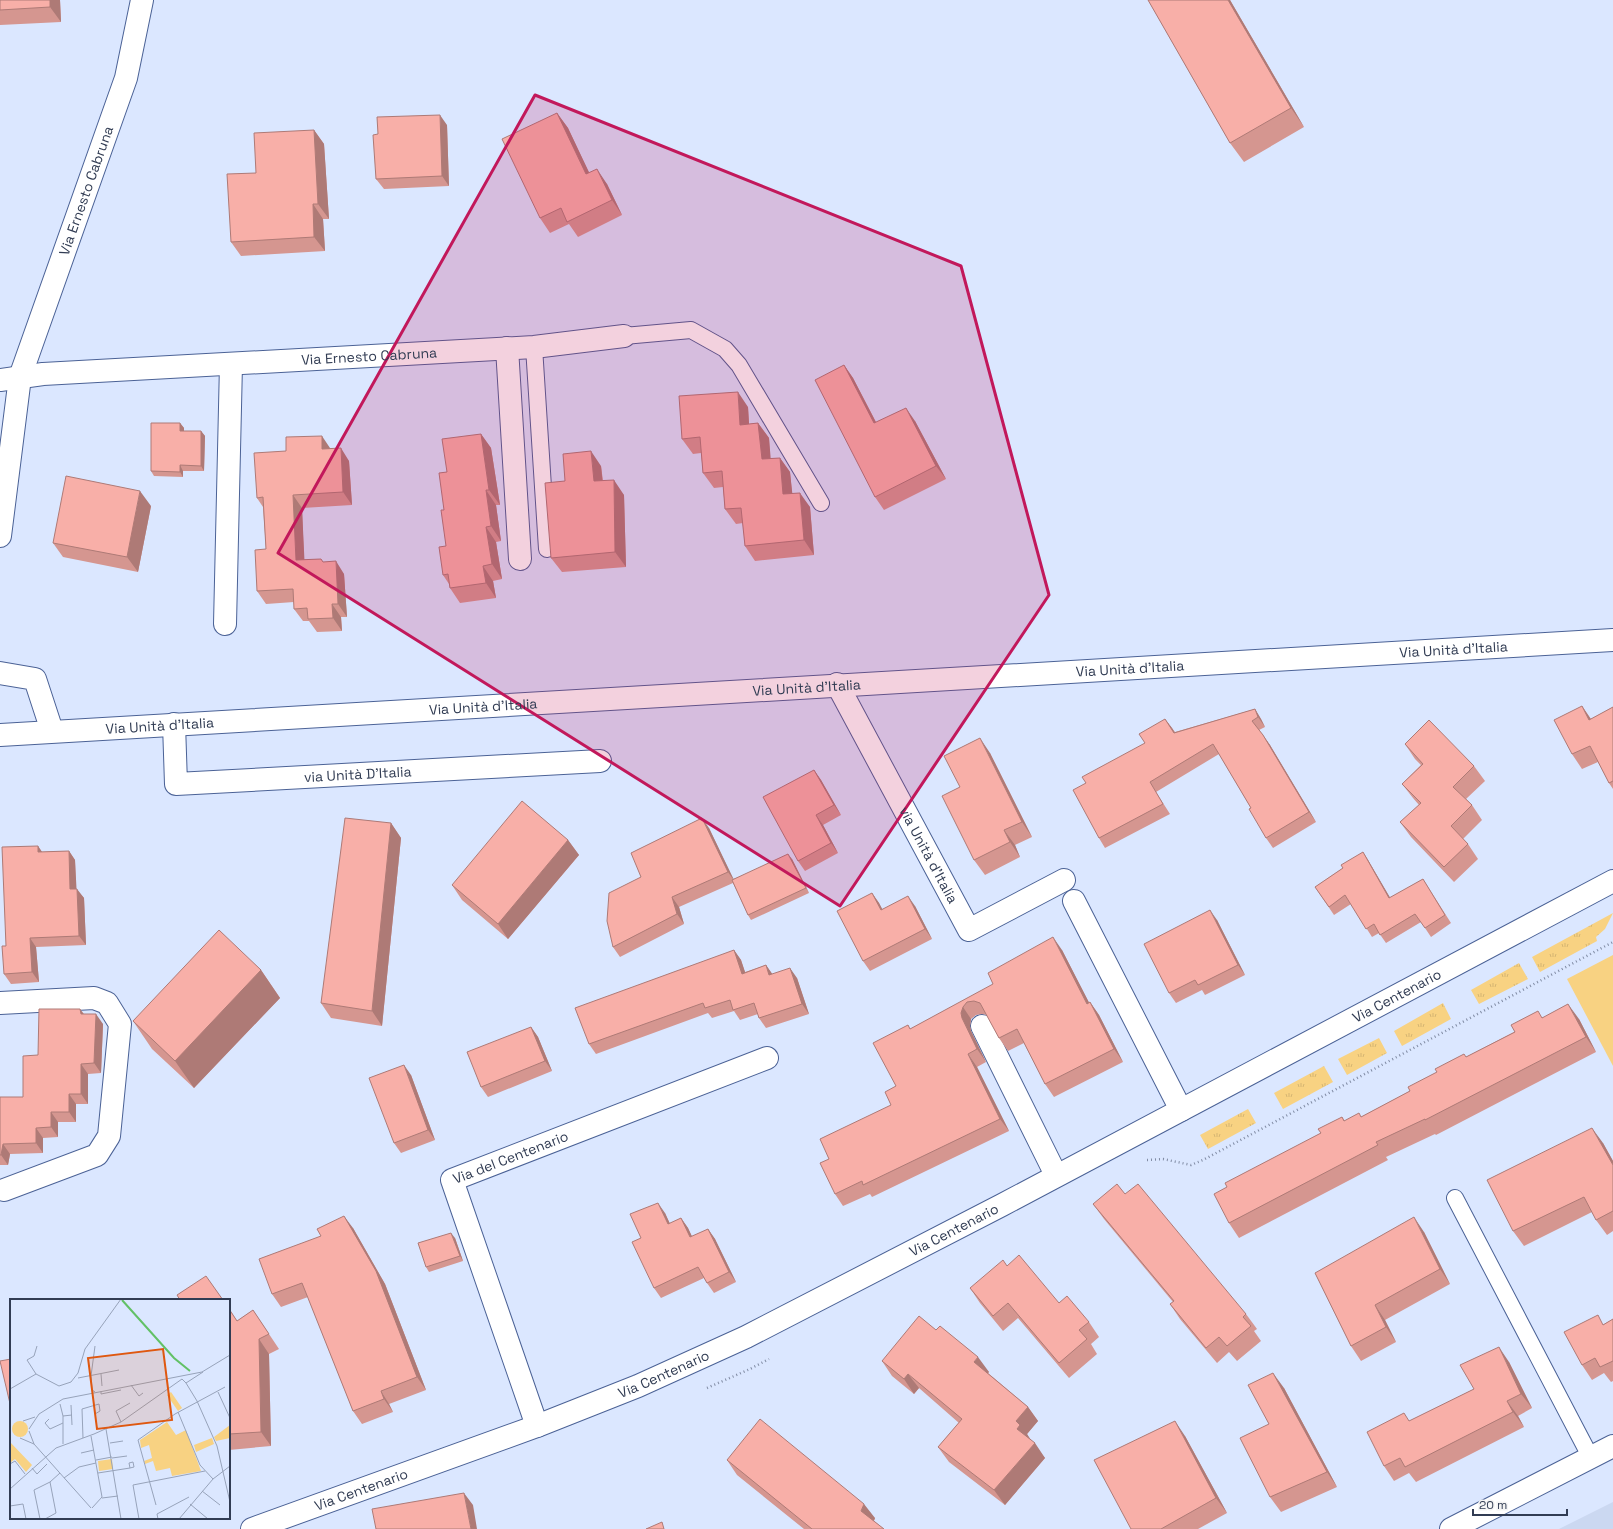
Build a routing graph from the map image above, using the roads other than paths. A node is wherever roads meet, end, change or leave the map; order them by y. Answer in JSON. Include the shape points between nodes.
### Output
{"nodes":[{"id":1,"x":142,"y":0,"type":"edge"},
{"id":2,"x":624,"y":336,"type":"joint"},
{"id":3,"x":534,"y":347,"type":"junction"},
{"id":4,"x":507,"y":348,"type":"junction"},
{"id":5,"x":231,"y":364,"type":"junction"},
{"id":6,"x":10,"y":379,"type":"edge"},
{"id":7,"x":821,"y":503,"type":"dead end"},
{"id":8,"x":0,"y":536,"type":"edge"},
{"id":9,"x":546,"y":549,"type":"dead end"},
{"id":10,"x":520,"y":559,"type":"dead end"},
{"id":11,"x":225,"y":624,"type":"dead end"},
{"id":12,"x":1613,"y":640,"type":"edge"},
{"id":13,"x":0,"y":673,"type":"edge"},
{"id":14,"x":837,"y":684,"type":"junction"},
{"id":15,"x":174,"y":724,"type":"junction"},
{"id":16,"x":52,"y":731,"type":"junction"},
{"id":17,"x":0,"y":735,"type":"edge"},
{"id":18,"x":600,"y":761,"type":"dead end"},
{"id":19,"x":1064,"y":880,"type":"dead end"},
{"id":20,"x":1613,"y":881,"type":"edge"},
{"id":21,"x":1074,"y":901,"type":"dead end"},
{"id":22,"x":0,"y":1003,"type":"edge"},
{"id":23,"x":982,"y":1026,"type":"edge"},
{"id":24,"x":767,"y":1058,"type":"dead end"},
{"id":25,"x":1181,"y":1110,"type":"junction"},
{"id":26,"x":1056,"y":1175,"type":"junction"},
{"id":27,"x":4,"y":1190,"type":"dead end"},
{"id":28,"x":1455,"y":1198,"type":"dead end"},
{"id":29,"x":537,"y":1426,"type":"junction"},
{"id":30,"x":1613,"y":1446,"type":"edge"},
{"id":31,"x":1591,"y":1458,"type":"junction"},
{"id":32,"x":252,"y":1529,"type":"edge"},
{"id":33,"x":1451,"y":1529,"type":"edge"}],
"edges":[{"from":1,"to":6,"type":"street","name":"Via Ernesto Cabruna","via":[[126,78]]},
{"from":2,"to":3,"type":"street","name":"Via Ernesto Cabruna"},
{"from":2,"to":7,"type":"lane","via":[[691,330],[725,349],[739,366]]},
{"from":3,"to":4,"type":"street","name":"Via Ernesto Cabruna"},
{"from":3,"to":9,"type":"lane"},
{"from":4,"to":5,"type":"street","name":"Via Ernesto Cabruna"},
{"from":4,"to":10,"type":"street"},
{"from":5,"to":6,"type":"street","name":"Via Ernesto Cabruna","via":[[43,374]]},
{"from":5,"to":11,"type":"street"},
{"from":6,"to":8,"type":"street","name":"Via Ernesto Cabruna"},
{"from":12,"to":14,"type":"street","name":"Via Unità d'Italia"},
{"from":13,"to":16,"type":"street","via":[[36,679]]},
{"from":14,"to":15,"type":"street","name":"Via Unità d'Italia"},
{"from":14,"to":19,"type":"street","name":"via Unità d'Italia","via":[[969,930]]},
{"from":15,"to":16,"type":"street","name":"Via Unità d'Italia"},
{"from":15,"to":18,"type":"street","name":"via Unità D'Italia","via":[[176,784]]},
{"from":16,"to":17,"type":"street","name":"Via Unità d'Italia"},
{"from":20,"to":25,"type":"street","name":"Via Centenario"},
{"from":21,"to":25,"type":"street"},
{"from":22,"to":27,"type":"street","via":[[94,998],[107,1003],[120,1024],[109,1136],[98,1155]]},
{"from":23,"to":26,"type":"street"},
{"from":24,"to":29,"type":"street","name":"Via del Centenario","via":[[452,1180]]},
{"from":25,"to":26,"type":"street","name":"Via Centenario"},
{"from":26,"to":29,"type":"street","name":"Via Centenario","via":[[746,1337],[638,1386]]},
{"from":28,"to":31,"type":"lane"},
{"from":29,"to":32,"type":"street","name":"Via Centenario"},
{"from":30,"to":31,"type":"street"},
{"from":31,"to":33,"type":"street"}]}
